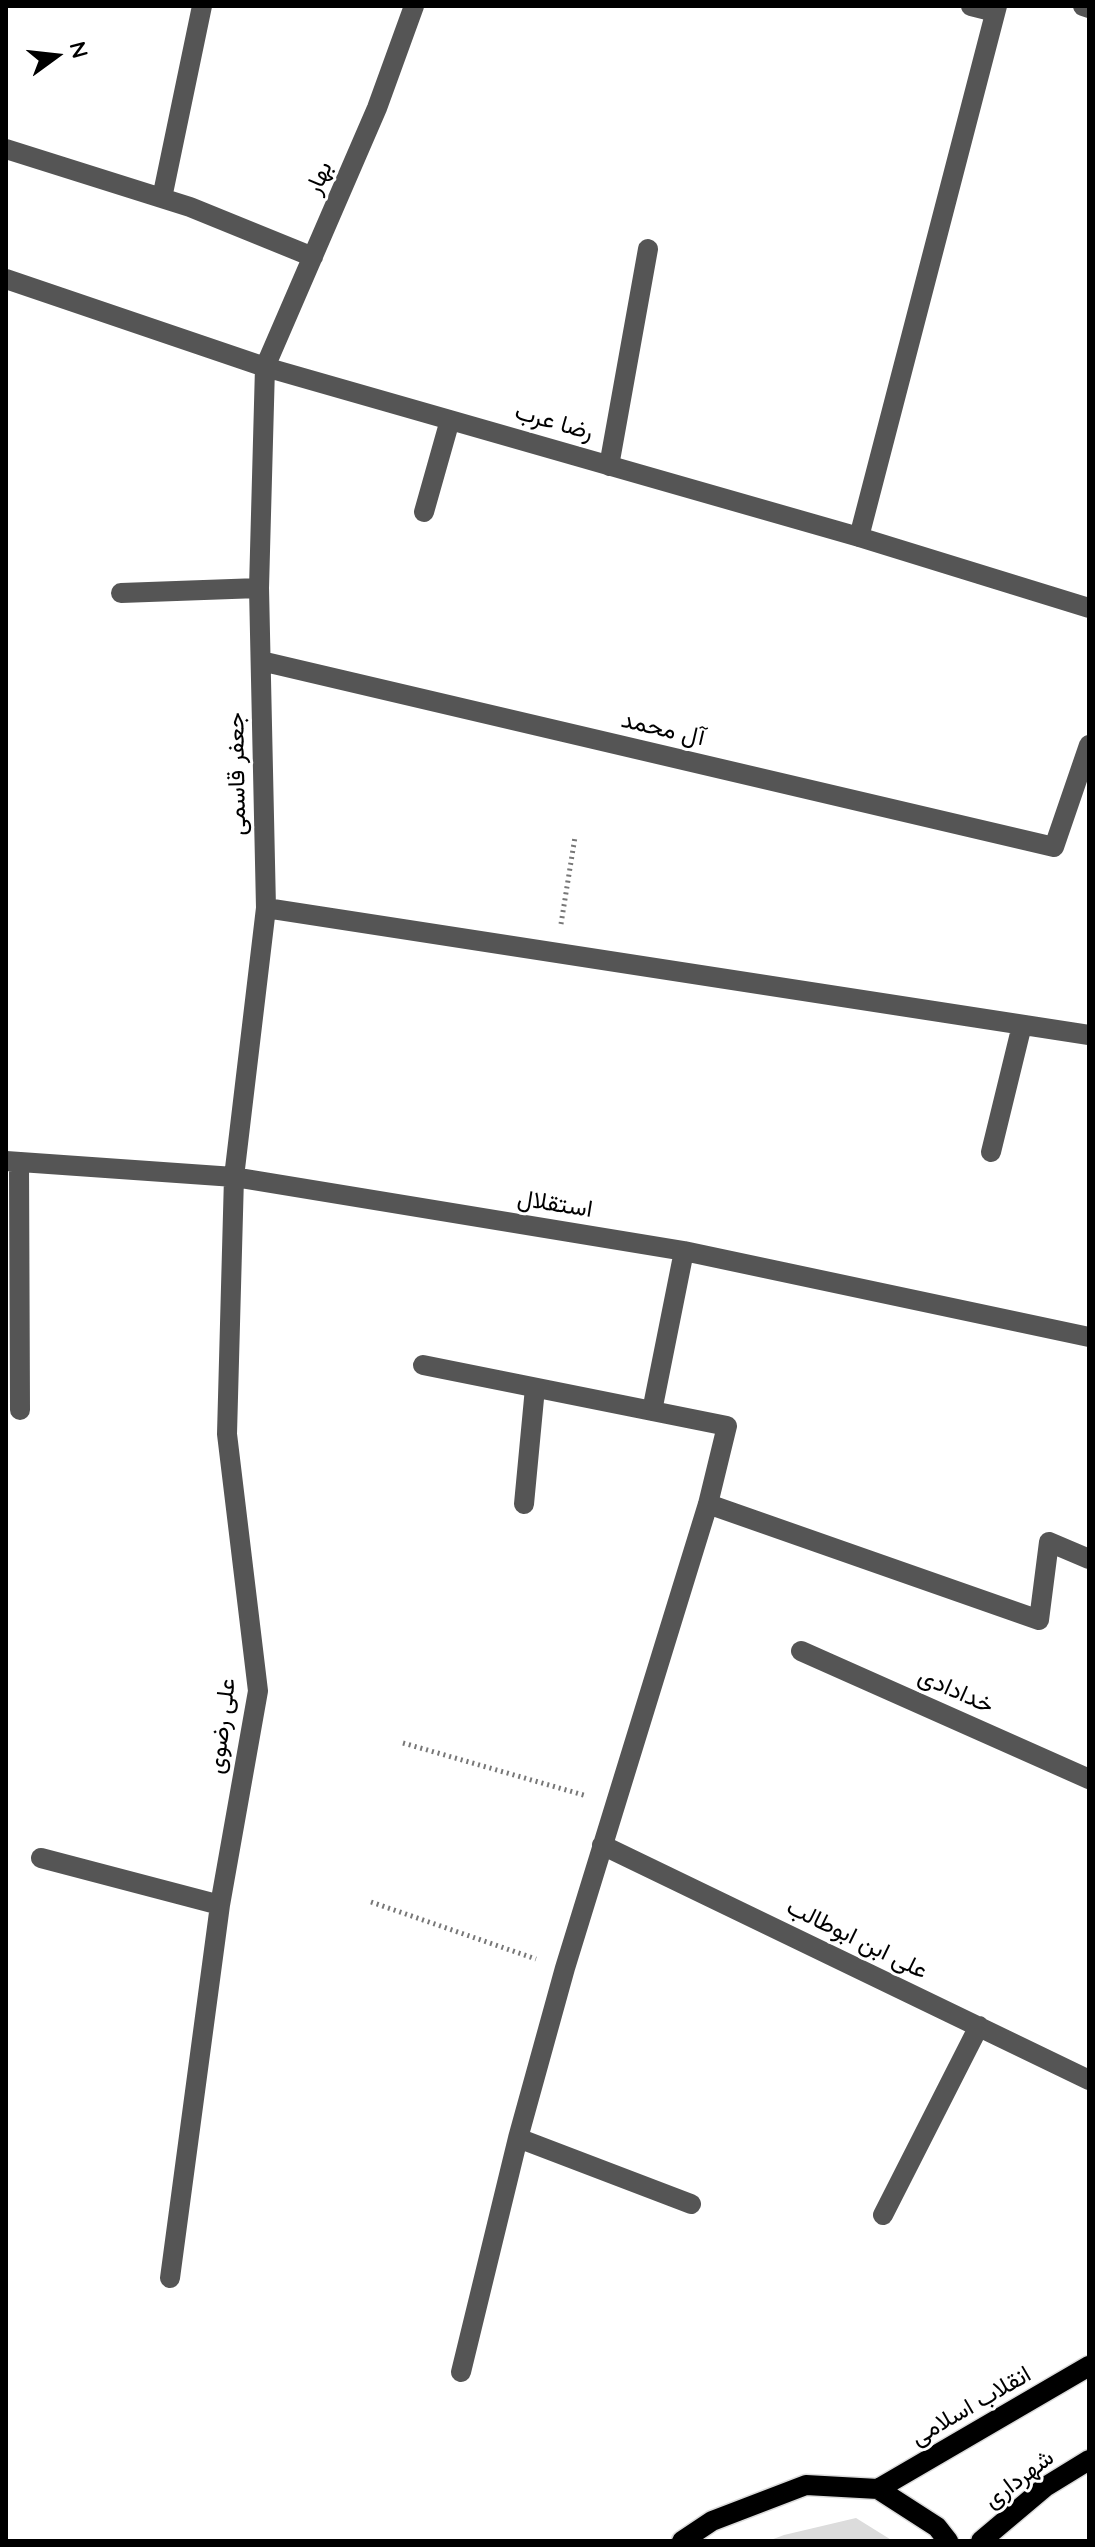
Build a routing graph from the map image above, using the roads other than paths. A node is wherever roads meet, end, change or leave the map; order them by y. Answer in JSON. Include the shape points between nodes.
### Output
{"nodes":[{"id":1,"x":202,"y":6,"type":"edge"},
{"id":2,"x":414,"y":6,"type":"edge"},
{"id":3,"x":971,"y":6,"type":"edge"},
{"id":4,"x":1083,"y":6,"type":"edge"},
{"id":5,"x":1089,"y":8,"type":"edge"},
{"id":6,"x":996,"y":9,"type":"edge"},
{"id":7,"x":6,"y":149,"type":"edge"},
{"id":8,"x":162,"y":198,"type":"junction"},
{"id":9,"x":648,"y":249,"type":"dead end"},
{"id":10,"x":313,"y":257,"type":"junction"},
{"id":11,"x":6,"y":279,"type":"edge"},
{"id":12,"x":265,"y":367,"type":"junction"},
{"id":13,"x":450,"y":420,"type":"junction"},
{"id":14,"x":609,"y":466,"type":"junction"},
{"id":15,"x":424,"y":512,"type":"dead end"},
{"id":16,"x":859,"y":537,"type":"junction"},
{"id":17,"x":259,"y":588,"type":"junction"},
{"id":18,"x":121,"y":593,"type":"dead end"},
{"id":19,"x":1089,"y":608,"type":"edge"},
{"id":20,"x":261,"y":661,"type":"junction"},
{"id":21,"x":1089,"y":745,"type":"edge"},
{"id":22,"x":266,"y":908,"type":"junction"},
{"id":23,"x":1022,"y":1025,"type":"junction"},
{"id":24,"x":1089,"y":1035,"type":"edge"},
{"id":25,"x":991,"y":1152,"type":"dead end"},
{"id":26,"x":12,"y":1162,"type":"edge"},
{"id":27,"x":234,"y":1177,"type":"junction"},
{"id":28,"x":684,"y":1251,"type":"junction"},
{"id":29,"x":1089,"y":1337,"type":"edge"},
{"id":30,"x":423,"y":1365,"type":"dead end"},
{"id":31,"x":535,"y":1388,"type":"junction"},
{"id":32,"x":20,"y":1410,"type":"dead end"},
{"id":33,"x":652,"y":1411,"type":"junction"},
{"id":34,"x":524,"y":1504,"type":"dead end"},
{"id":35,"x":708,"y":1504,"type":"junction"},
{"id":36,"x":1089,"y":1559,"type":"edge"},
{"id":37,"x":801,"y":1651,"type":"dead end"},
{"id":38,"x":1089,"y":1779,"type":"edge"},
{"id":39,"x":602,"y":1845,"type":"junction"},
{"id":40,"x":41,"y":1858,"type":"dead end"},
{"id":41,"x":220,"y":1905,"type":"junction"},
{"id":42,"x":979,"y":2026,"type":"junction"},
{"id":43,"x":1089,"y":2080,"type":"edge"},
{"id":44,"x":518,"y":2138,"type":"junction"},
{"id":45,"x":691,"y":2204,"type":"dead end"},
{"id":46,"x":883,"y":2215,"type":"dead end"},
{"id":47,"x":170,"y":2278,"type":"dead end"},
{"id":48,"x":1089,"y":2366,"type":"edge"},
{"id":49,"x":461,"y":2372,"type":"dead end"},
{"id":50,"x":1089,"y":2460,"type":"edge"},
{"id":51,"x":878,"y":2489,"type":"junction"},
{"id":52,"x":682,"y":2541,"type":"edge"},
{"id":53,"x":948,"y":2541,"type":"edge"},
{"id":54,"x":981,"y":2541,"type":"edge"}],
"edges":[{"from":1,"to":8,"type":"street"},
{"from":2,"to":10,"type":"street","name":"بهار"},
{"from":3,"to":6,"type":"street"},
{"from":4,"to":5,"type":"street"},
{"from":6,"to":16,"type":"street"},
{"from":7,"to":8,"type":"street"},
{"from":8,"to":10,"type":"street"},
{"from":9,"to":14,"type":"street"},
{"from":10,"to":12,"type":"street","name":"بهار"},
{"from":11,"to":12,"type":"street","name":"رضا عرب"},
{"from":12,"to":13,"type":"street","name":"رضا عرب"},
{"from":12,"to":17,"type":"street","name":"جعفر قاسمی"},
{"from":13,"to":14,"type":"street","name":"رضا عرب"},
{"from":13,"to":15,"type":"street"},
{"from":14,"to":16,"type":"street","name":"رضا عرب"},
{"from":16,"to":19,"type":"street","name":"رضا عرب"},
{"from":17,"to":18,"type":"street"},
{"from":17,"to":20,"type":"street","name":"جعفر قاسمی"},
{"from":20,"to":21,"type":"street","name":"آل محمد","via":[[1054,847]]},
{"from":20,"to":22,"type":"street","name":"جعفر قاسمی"},
{"from":22,"to":23,"type":"street"},
{"from":22,"to":27,"type":"street","name":"جعفر قاسمی"},
{"from":23,"to":24,"type":"street"},
{"from":23,"to":25,"type":"street"},
{"from":26,"to":27,"type":"street","name":"استقلال"},
{"from":26,"to":32,"type":"street"},
{"from":27,"to":28,"type":"street","name":"استقلال"},
{"from":27,"to":41,"type":"street","name":"علی رضوی","via":[[227,1434],[258,1691]]},
{"from":28,"to":29,"type":"street","name":"استقلال"},
{"from":28,"to":33,"type":"street"},
{"from":30,"to":31,"type":"street"},
{"from":31,"to":33,"type":"street"},
{"from":31,"to":34,"type":"street"},
{"from":33,"to":35,"type":"street","via":[[727,1426]]},
{"from":35,"to":36,"type":"street","via":[[1039,1620],[1049,1542]]},
{"from":35,"to":39,"type":"street"},
{"from":37,"to":38,"type":"street","name":"خدادادی"},
{"from":39,"to":42,"type":"street","name":"علی ابن ابوطالب"},
{"from":39,"to":44,"type":"street"},
{"from":40,"to":41,"type":"street"},
{"from":41,"to":47,"type":"street","name":"علی رضوی"},
{"from":42,"to":43,"type":"street","name":"علی ابن ابوطالب"},
{"from":42,"to":46,"type":"street"},
{"from":44,"to":45,"type":"street"},
{"from":44,"to":49,"type":"street"},
{"from":48,"to":51,"type":"main road","name":"انقلاب اسلامی"},
{"from":50,"to":54,"type":"main road","name":"شهرداری","via":[[1045,2487]]},
{"from":51,"to":52,"type":"main road","via":[[806,2485],[712,2521]]},
{"from":51,"to":53,"type":"main road","via":[[937,2527]]}]}
